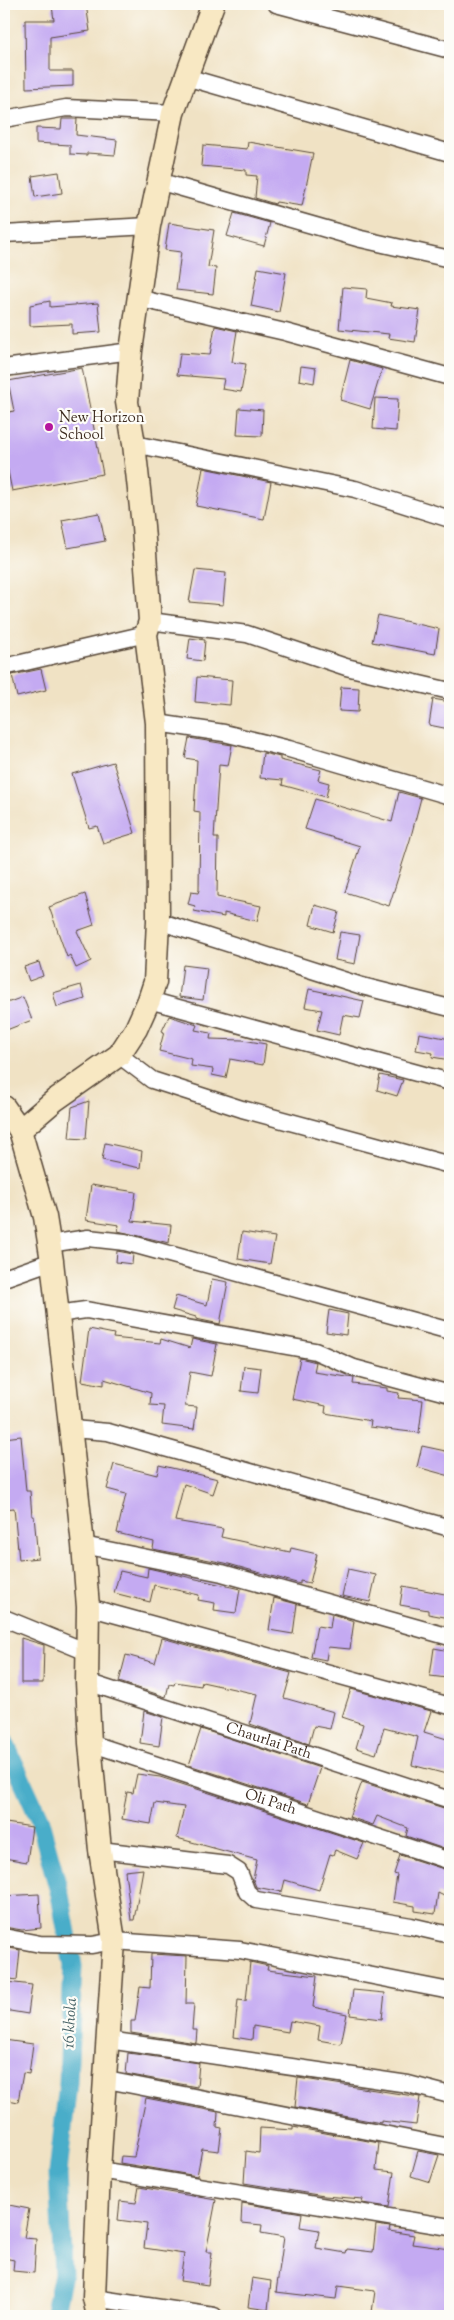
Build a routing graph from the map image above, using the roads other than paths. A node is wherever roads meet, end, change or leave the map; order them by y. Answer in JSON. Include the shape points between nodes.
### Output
{"nodes":[{"id":1,"x":213,"y":4,"type":"edge"},
{"id":2,"x":276,"y":4,"type":"edge"},
{"id":3,"x":450,"y":50,"type":"edge"},
{"id":4,"x":186,"y":78,"type":"junction"},
{"id":5,"x":173,"y":113,"type":"junction"},
{"id":6,"x":4,"y":119,"type":"edge"},
{"id":7,"x":450,"y":153,"type":"edge"},
{"id":8,"x":158,"y":181,"type":"junction"},
{"id":9,"x":149,"y":226,"type":"junction"},
{"id":10,"x":4,"y":234,"type":"edge"},
{"id":11,"x":450,"y":259,"type":"edge"},
{"id":12,"x":138,"y":298,"type":"junction"},
{"id":13,"x":131,"y":351,"type":"junction"},
{"id":14,"x":4,"y":368,"type":"edge"},
{"id":15,"x":450,"y":377,"type":"edge"},
{"id":16,"x":134,"y":444,"type":"junction"},
{"id":17,"x":450,"y":519,"type":"edge"},
{"id":18,"x":148,"y":627,"type":"junction"},
{"id":19,"x":4,"y":667,"type":"edge"},
{"id":20,"x":450,"y":691,"type":"edge"},
{"id":21,"x":157,"y":723,"type":"junction"},
{"id":22,"x":450,"y":796,"type":"edge"},
{"id":23,"x":158,"y":921,"type":"junction"},
{"id":24,"x":149,"y":1000,"type":"junction"},
{"id":25,"x":450,"y":1008,"type":"edge"},
{"id":26,"x":119,"y":1054,"type":"junction"},
{"id":27,"x":450,"y":1082,"type":"edge"},
{"id":28,"x":9,"y":1117,"type":"edge"},
{"id":29,"x":450,"y":1165,"type":"edge"},
{"id":30,"x":51,"y":1252,"type":"junction"},
{"id":31,"x":4,"y":1278,"type":"edge"},
{"id":32,"x":56,"y":1314,"type":"junction"},
{"id":33,"x":450,"y":1331,"type":"edge"},
{"id":34,"x":450,"y":1394,"type":"edge"},
{"id":35,"x":72,"y":1429,"type":"junction"},
{"id":36,"x":450,"y":1528,"type":"edge"},
{"id":37,"x":83,"y":1545,"type":"junction"},
{"id":38,"x":88,"y":1607,"type":"junction"},
{"id":39,"x":4,"y":1618,"type":"edge"},
{"id":40,"x":450,"y":1637,"type":"edge"},
{"id":41,"x":87,"y":1652,"type":"junction"},
{"id":42,"x":87,"y":1682,"type":"junction"},
{"id":43,"x":450,"y":1706,"type":"edge"},
{"id":44,"x":90,"y":1743,"type":"junction"},
{"id":45,"x":450,"y":1800,"type":"edge"},
{"id":46,"x":100,"y":1850,"type":"junction"},
{"id":47,"x":450,"y":1861,"type":"edge"},
{"id":48,"x":450,"y":1935,"type":"edge"},
{"id":49,"x":4,"y":1937,"type":"edge"},
{"id":50,"x":114,"y":1940,"type":"junction"},
{"id":51,"x":450,"y":1991,"type":"edge"},
{"id":52,"x":108,"y":2040,"type":"junction"},
{"id":53,"x":107,"y":2080,"type":"junction"},
{"id":54,"x":450,"y":2095,"type":"edge"},
{"id":55,"x":450,"y":2147,"type":"edge"},
{"id":56,"x":99,"y":2170,"type":"junction"},
{"id":57,"x":450,"y":2227,"type":"edge"},
{"id":58,"x":96,"y":2307,"type":"edge"},
{"id":59,"x":214,"y":2316,"type":"edge"}],
"edges":[{"from":1,"to":4,"type":"street"},
{"from":2,"to":3,"type":"street"},
{"from":4,"to":5,"type":"street"},
{"from":4,"to":7,"type":"street"},
{"from":5,"to":6,"type":"street","via":[[66,108]]},
{"from":5,"to":8,"type":"street"},
{"from":8,"to":9,"type":"street"},
{"from":8,"to":11,"type":"street","via":[[361,239]]},
{"from":9,"to":10,"type":"street"},
{"from":9,"to":12,"type":"street"},
{"from":12,"to":13,"type":"street"},
{"from":12,"to":15,"type":"street","via":[[285,332]]},
{"from":13,"to":14,"type":"street"},
{"from":13,"to":16,"type":"street","via":[[127,402]]},
{"from":16,"to":17,"type":"street","via":[[355,489]]},
{"from":16,"to":18,"type":"street"},
{"from":18,"to":19,"type":"street"},
{"from":18,"to":20,"type":"street","via":[[247,634],[346,667]]},
{"from":18,"to":21,"type":"street"},
{"from":21,"to":22,"type":"street","via":[[224,733],[289,749]]},
{"from":21,"to":23,"type":"street"},
{"from":23,"to":24,"type":"street","via":[[155,982]]},
{"from":23,"to":25,"type":"street","via":[[362,986]]},
{"from":24,"to":26,"type":"street"},
{"from":24,"to":27,"type":"street"},
{"from":26,"to":28,"type":"street","via":[[55,1100]]},
{"from":26,"to":29,"type":"street","via":[[152,1080],[242,1109]]},
{"from":28,"to":30,"type":"street","via":[[45,1217]]},
{"from":30,"to":31,"type":"street"},
{"from":30,"to":32,"type":"street"},
{"from":30,"to":33,"type":"street","via":[[88,1238],[125,1242]]},
{"from":32,"to":34,"type":"street","via":[[86,1310],[315,1351],[354,1368]]},
{"from":32,"to":35,"type":"street"},
{"from":35,"to":36,"type":"street","via":[[108,1432]]},
{"from":35,"to":37,"type":"street"},
{"from":37,"to":38,"type":"street"},
{"from":37,"to":40,"type":"street","via":[[222,1573]]},
{"from":38,"to":41,"type":"street"},
{"from":38,"to":43,"type":"street"},
{"from":39,"to":41,"type":"street"},
{"from":41,"to":42,"type":"street"},
{"from":42,"to":44,"type":"street"},
{"from":42,"to":45,"type":"street","name":"Chaurlai Path"},
{"from":44,"to":46,"type":"street"},
{"from":44,"to":47,"type":"street","name":"Oli Path"},
{"from":46,"to":48,"type":"street","via":[[228,1865],[239,1872],[247,1892],[256,1900]]},
{"from":46,"to":50,"type":"street"},
{"from":49,"to":50,"type":"street","via":[[40,1944],[92,1946]]},
{"from":50,"to":51,"type":"street","via":[[240,1950]]},
{"from":50,"to":52,"type":"street"},
{"from":52,"to":53,"type":"street"},
{"from":52,"to":54,"type":"street","via":[[408,2084]]},
{"from":53,"to":55,"type":"street"},
{"from":53,"to":56,"type":"street"},
{"from":56,"to":57,"type":"street"},
{"from":56,"to":58,"type":"street"},
{"from":58,"to":59,"type":"street"}]}
